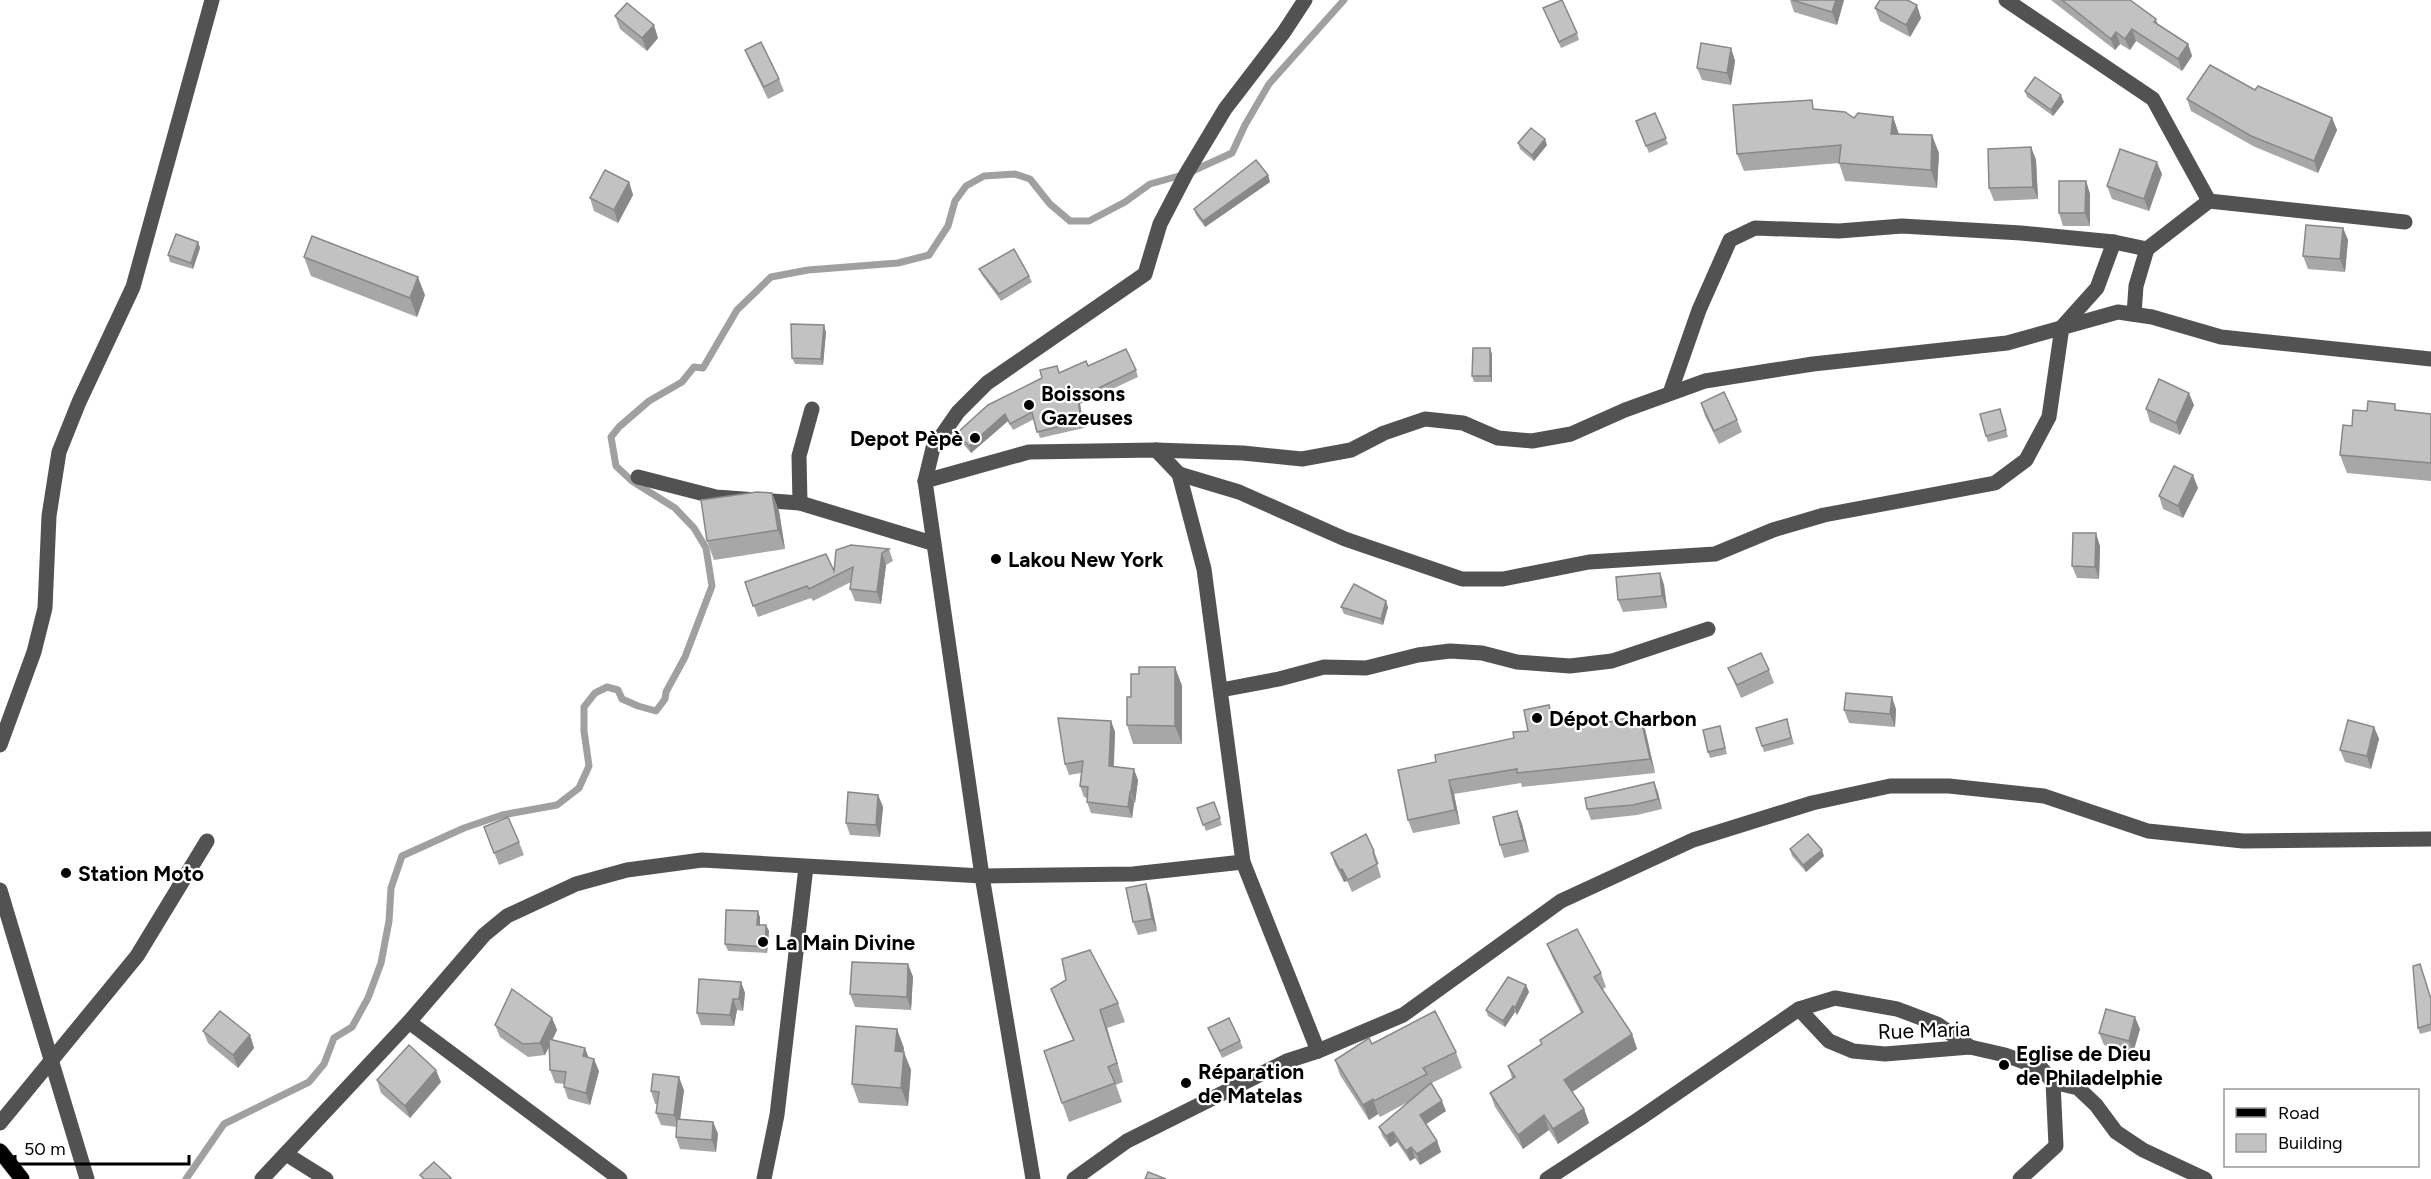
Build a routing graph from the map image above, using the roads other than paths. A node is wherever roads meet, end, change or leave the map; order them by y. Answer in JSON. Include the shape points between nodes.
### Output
{"nodes":[{"id":1,"x":212,"y":0,"type":"edge"},
{"id":2,"x":1305,"y":0,"type":"edge"},
{"id":3,"x":2006,"y":0,"type":"edge"},
{"id":4,"x":2210,"y":201,"type":"junction"},
{"id":5,"x":2405,"y":222,"type":"dead end"},
{"id":6,"x":2114,"y":242,"type":"junction"},
{"id":7,"x":2146,"y":249,"type":"junction"},
{"id":8,"x":2134,"y":314,"type":"junction"},
{"id":9,"x":2062,"y":327,"type":"junction"},
{"id":10,"x":2431,"y":359,"type":"edge"},
{"id":11,"x":1670,"y":393,"type":"junction"},
{"id":12,"x":812,"y":409,"type":"dead end"},
{"id":13,"x":1156,"y":450,"type":"junction"},
{"id":14,"x":1179,"y":474,"type":"junction"},
{"id":15,"x":638,"y":477,"type":"dead end"},
{"id":16,"x":925,"y":481,"type":"junction"},
{"id":17,"x":800,"y":502,"type":"junction"},
{"id":18,"x":932,"y":543,"type":"junction"},
{"id":19,"x":1708,"y":629,"type":"dead end"},
{"id":20,"x":1221,"y":690,"type":"junction"},
{"id":21,"x":0,"y":745,"type":"edge"},
{"id":22,"x":2431,"y":840,"type":"edge"},
{"id":23,"x":207,"y":841,"type":"dead end"},
{"id":24,"x":1243,"y":862,"type":"junction"},
{"id":25,"x":806,"y":867,"type":"junction"},
{"id":26,"x":982,"y":876,"type":"junction"},
{"id":27,"x":0,"y":890,"type":"edge"},
{"id":28,"x":1798,"y":1009,"type":"junction"},
{"id":29,"x":409,"y":1022,"type":"junction"},
{"id":30,"x":1970,"y":1047,"type":"junction"},
{"id":31,"x":1318,"y":1051,"type":"junction"},
{"id":32,"x":52,"y":1061,"type":"junction"},
{"id":33,"x":2053,"y":1082,"type":"junction"},
{"id":34,"x":0,"y":1123,"type":"edge"},
{"id":35,"x":0,"y":1151,"type":"edge"},
{"id":36,"x":286,"y":1154,"type":"junction"},
{"id":37,"x":22,"y":1179,"type":"edge"},
{"id":38,"x":87,"y":1179,"type":"edge"},
{"id":39,"x":262,"y":1179,"type":"edge"},
{"id":40,"x":326,"y":1179,"type":"edge"},
{"id":41,"x":620,"y":1179,"type":"edge"},
{"id":42,"x":764,"y":1179,"type":"edge"},
{"id":43,"x":1033,"y":1179,"type":"edge"},
{"id":44,"x":1074,"y":1179,"type":"edge"},
{"id":45,"x":1547,"y":1179,"type":"edge"},
{"id":46,"x":2020,"y":1179,"type":"edge"},
{"id":47,"x":2205,"y":1179,"type":"edge"}],
"edges":[{"from":1,"to":21,"type":"street","via":[[133,287],[59,452],[49,516],[45,608],[34,652]]},
{"from":2,"to":16,"type":"street","via":[[1225,109],[1186,174],[1160,224],[1145,274],[987,383],[958,412],[933,448]]},
{"from":3,"to":4,"type":"street","via":[[2153,99]]},
{"from":4,"to":5,"type":"street"},
{"from":4,"to":7,"type":"street"},
{"from":6,"to":7,"type":"street"},
{"from":6,"to":9,"type":"street","via":[[2097,288]]},
{"from":6,"to":11,"type":"street","via":[[1902,226],[1839,231],[1755,228],[1731,240],[1699,310]]},
{"from":7,"to":8,"type":"street","via":[[2136,286]]},
{"from":8,"to":9,"type":"street","via":[[2118,312]]},
{"from":8,"to":10,"type":"street","via":[[2221,337]]},
{"from":9,"to":11,"type":"street","via":[[2007,343],[1813,364],[1705,381]]},
{"from":9,"to":14,"type":"street","via":[[2049,417],[2026,460],[1995,483],[1824,515],[1773,530],[1715,554],[1589,562],[1503,579],[1462,579],[1345,539],[1239,492]]},
{"from":11,"to":13,"type":"street","via":[[1571,434],[1532,441],[1497,438],[1463,423],[1425,418],[1384,432],[1351,450],[1302,459]]},
{"from":12,"to":17,"type":"street","via":[[799,456]]},
{"from":13,"to":14,"type":"street"},
{"from":13,"to":16,"type":"street","via":[[1029,452]]},
{"from":14,"to":20,"type":"street","via":[[1204,569]]},
{"from":15,"to":17,"type":"street","via":[[716,497]]},
{"from":16,"to":18,"type":"street"},
{"from":17,"to":18,"type":"street"},
{"from":18,"to":26,"type":"street"},
{"from":19,"to":20,"type":"street","via":[[1612,662],[1570,666],[1450,651],[1366,668],[1324,668]]},
{"from":20,"to":24,"type":"street"},
{"from":22,"to":31,"type":"street","via":[[2243,841],[2148,831],[2044,796],[1949,786],[1890,786],[1812,803],[1693,840],[1561,901],[1402,1015]]},
{"from":23,"to":32,"type":"street","via":[[137,956]]},
{"from":24,"to":26,"type":"street","via":[[1133,874]]},
{"from":24,"to":31,"type":"street"},
{"from":25,"to":26,"type":"street"},
{"from":25,"to":29,"type":"street","via":[[702,860],[627,870],[576,884],[507,916],[484,935]]},
{"from":25,"to":42,"type":"street","via":[[777,1115]]},
{"from":26,"to":43,"type":"street"},
{"from":27,"to":32,"type":"street"},
{"from":28,"to":30,"type":"street","via":[[1835,998],[1897,1009],[1937,1024]]},
{"from":28,"to":30,"type":"street","name":"Rue Maria","via":[[1829,1041],[1853,1051],[1886,1054]]},
{"from":28,"to":45,"type":"street"},
{"from":29,"to":36,"type":"street"},
{"from":29,"to":41,"type":"street"},
{"from":30,"to":33,"type":"street","name":"Rue Maria","via":[[2041,1068]]},
{"from":31,"to":44,"type":"street","via":[[1287,1061],[1127,1142]]},
{"from":32,"to":34,"type":"street"},
{"from":32,"to":38,"type":"street"},
{"from":33,"to":46,"type":"street","via":[[2056,1146]]},
{"from":33,"to":47,"type":"street","name":"Rue Maria","via":[[2078,1088],[2116,1132],[2143,1150]]},
{"from":35,"to":37,"type":"main road"},
{"from":36,"to":39,"type":"street"},
{"from":36,"to":40,"type":"street"}]}
